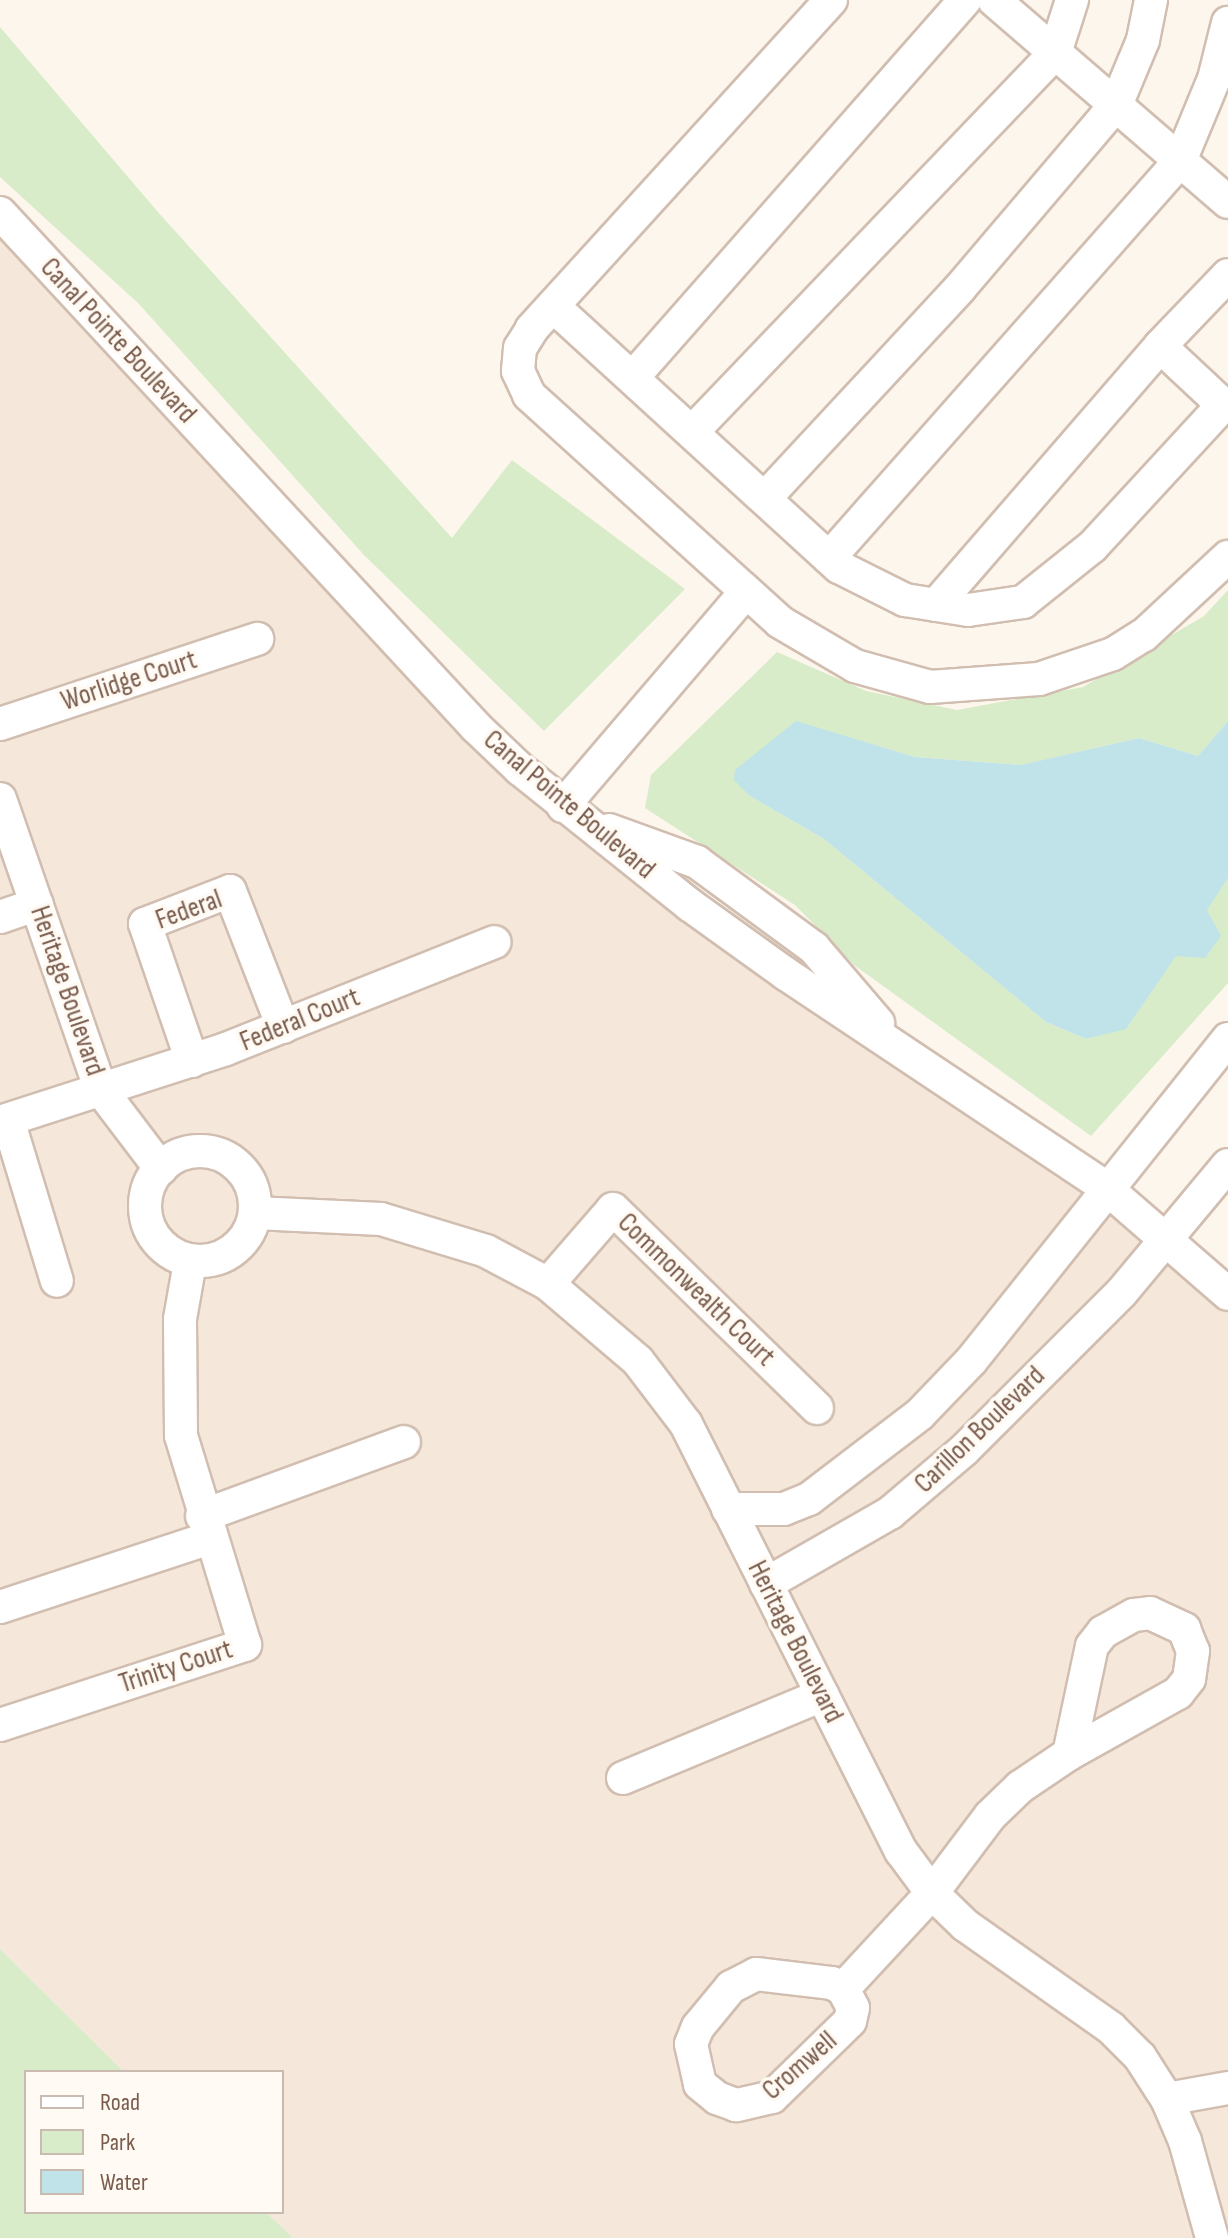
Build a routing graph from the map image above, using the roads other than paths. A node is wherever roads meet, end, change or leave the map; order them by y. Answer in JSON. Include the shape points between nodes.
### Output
{"nodes":[{"id":1,"x":831,"y":0,"type":"edge"},
{"id":2,"x":965,"y":0,"type":"edge"},
{"id":3,"x":994,"y":0,"type":"edge"},
{"id":4,"x":1072,"y":0,"type":"edge"},
{"id":5,"x":1151,"y":0,"type":"edge"},
{"id":6,"x":1228,"y":23,"type":"edge"},
{"id":7,"x":1055,"y":53,"type":"junction"},
{"id":8,"x":1116,"y":105,"type":"junction"},
{"id":9,"x":1180,"y":161,"type":"junction"},
{"id":10,"x":1228,"y":202,"type":"edge"},
{"id":11,"x":0,"y":213,"type":"edge"},
{"id":12,"x":1228,"y":275,"type":"edge"},
{"id":13,"x":553,"y":306,"type":"junction"},
{"id":14,"x":1160,"y":346,"type":"junction"},
{"id":15,"x":634,"y":376,"type":"junction"},
{"id":16,"x":693,"y":431,"type":"junction"},
{"id":17,"x":765,"y":498,"type":"junction"},
{"id":18,"x":1228,"y":557,"type":"edge"},
{"id":19,"x":829,"y":558,"type":"junction"},
{"id":20,"x":744,"y":594,"type":"junction"},
{"id":21,"x":936,"y":605,"type":"junction"},
{"id":22,"x":257,"y":639,"type":"dead end"},
{"id":23,"x":0,"y":724,"type":"edge"},
{"id":24,"x":0,"y":799,"type":"edge"},
{"id":25,"x":572,"y":812,"type":"junction"},
{"id":26,"x":37,"y":904,"type":"junction"},
{"id":27,"x":0,"y":917,"type":"edge"},
{"id":28,"x":495,"y":942,"type":"dead end"},
{"id":29,"x":283,"y":1027,"type":"junction"},
{"id":30,"x":1228,"y":1039,"type":"edge"},
{"id":31,"x":192,"y":1061,"type":"junction"},
{"id":32,"x":101,"y":1090,"type":"junction"},
{"id":33,"x":4,"y":1121,"type":"edge"},
{"id":34,"x":1228,"y":1165,"type":"edge"},
{"id":35,"x":161,"y":1169,"type":"junction"},
{"id":36,"x":1105,"y":1187,"type":"junction"},
{"id":37,"x":255,"y":1213,"type":"junction"},
{"id":38,"x":1164,"y":1239,"type":"junction"},
{"id":39,"x":190,"y":1262,"type":"junction"},
{"id":40,"x":57,"y":1281,"type":"dead end"},
{"id":41,"x":548,"y":1284,"type":"junction"},
{"id":42,"x":1228,"y":1294,"type":"edge"},
{"id":43,"x":817,"y":1408,"type":"dead end"},
{"id":44,"x":404,"y":1442,"type":"dead end"},
{"id":45,"x":728,"y":1509,"type":"junction"},
{"id":46,"x":206,"y":1527,"type":"junction"},
{"id":47,"x":766,"y":1584,"type":"junction"},
{"id":48,"x":0,"y":1607,"type":"edge"},
{"id":49,"x":822,"y":1695,"type":"junction"},
{"id":50,"x":0,"y":1725,"type":"edge"},
{"id":51,"x":1069,"y":1754,"type":"junction"},
{"id":52,"x":623,"y":1778,"type":"dead end"},
{"id":53,"x":932,"y":1893,"type":"junction"},
{"id":54,"x":843,"y":1989,"type":"junction"},
{"id":55,"x":1228,"y":2088,"type":"edge"},
{"id":56,"x":1167,"y":2099,"type":"junction"},
{"id":57,"x":1212,"y":2238,"type":"edge"}],
"edges":[{"from":1,"to":13,"type":"street"},
{"from":2,"to":15,"type":"street"},
{"from":3,"to":7,"type":"street"},
{"from":4,"to":7,"type":"street"},
{"from":5,"to":8,"type":"street","via":[[1143,40]]},
{"from":6,"to":9,"type":"street","via":[[1214,79]]},
{"from":7,"to":8,"type":"street"},
{"from":7,"to":16,"type":"street"},
{"from":8,"to":9,"type":"street"},
{"from":8,"to":17,"type":"street","via":[[960,288]]},
{"from":9,"to":10,"type":"street"},
{"from":9,"to":19,"type":"street"},
{"from":11,"to":25,"type":"street","name":"Canal Pointe Boulevard","via":[[476,727]]},
{"from":12,"to":14,"type":"street"},
{"from":13,"to":15,"type":"street"},
{"from":13,"to":20,"type":"street","via":[[520,348],[518,371],[529,395]]},
{"from":14,"to":21,"type":"street"},
{"from":14,"to":21,"type":"street","via":[[1223,405],[1092,547],[1023,602],[968,610]]},
{"from":15,"to":16,"type":"street"},
{"from":16,"to":17,"type":"street"},
{"from":17,"to":19,"type":"street"},
{"from":18,"to":20,"type":"street","via":[[1144,635],[1113,654],[1085,667],[1003,686],[930,687],[855,666]]},
{"from":19,"to":21,"type":"street","via":[[905,600]]},
{"from":20,"to":25,"type":"street"},
{"from":22,"to":23,"type":"street","name":"Worlidge Court"},
{"from":24,"to":26,"type":"street","name":"Heritage Boulevard"},
{"from":25,"to":36,"type":"street","name":"Canal Pointe Boulevard","via":[[690,905]]},
{"from":26,"to":27,"type":"street"},
{"from":26,"to":32,"type":"street","name":"Heritage Boulevard"},
{"from":28,"to":29,"type":"street","name":"Federal Court"},
{"from":29,"to":31,"type":"street","name":"Federal Court"},
{"from":29,"to":31,"type":"street","name":"Federal","via":[[230,891],[145,924]]},
{"from":30,"to":36,"type":"street","name":"Carillon Boulevard"},
{"from":31,"to":32,"type":"street","name":"Federal Court"},
{"from":32,"to":33,"type":"street","name":"Federal Court"},
{"from":32,"to":35,"type":"street","name":"Heritage Boulevard"},
{"from":33,"to":40,"type":"street"},
{"from":34,"to":38,"type":"street","name":"Carillon Boulevard"},
{"from":35,"to":37,"type":"street","via":[[189,1151],[230,1159],[245,1173]]},
{"from":35,"to":39,"type":"street","via":[[148,1185],[147,1225],[160,1245]]},
{"from":36,"to":38,"type":"street","name":"Canal Pointe Boulevard"},
{"from":36,"to":45,"type":"street","name":"Carillon Boulevard","via":[[971,1361],[920,1414],[809,1499],[784,1509]]},
{"from":37,"to":39,"type":"street","via":[[247,1237],[232,1252]]},
{"from":37,"to":41,"type":"street","name":"Heritage Boulevard","via":[[318,1212],[434,1231]]},
{"from":38,"to":42,"type":"street","name":"Canal Pointe Boulevard"},
{"from":38,"to":47,"type":"street","name":"Carillon Boulevard","via":[[1122,1292],[964,1450],[890,1513]]},
{"from":39,"to":46,"type":"street","name":"Trinity Court","via":[[177,1385],[181,1436]]},
{"from":41,"to":43,"type":"street","name":"Commonwealth Court","via":[[613,1209]]},
{"from":41,"to":45,"type":"street","name":"Heritage Boulevard","via":[[638,1361],[686,1424]]},
{"from":44,"to":46,"type":"street"},
{"from":45,"to":47,"type":"street","name":"Heritage Boulevard"},
{"from":46,"to":48,"type":"street"},
{"from":46,"to":50,"type":"street","name":"Trinity Court","via":[[245,1645]]},
{"from":47,"to":49,"type":"street","name":"Heritage Boulevard"},
{"from":49,"to":52,"type":"street"},
{"from":49,"to":53,"type":"street","name":"Heritage Boulevard","via":[[901,1851]]},
{"from":51,"to":51,"type":"street","via":[[1178,1693],[1194,1664],[1184,1629],[1150,1613],[1134,1615],[1103,1632],[1089,1656]]},
{"from":51,"to":53,"type":"street","via":[[1020,1787],[990,1816]]},
{"from":53,"to":54,"type":"street"},
{"from":53,"to":56,"type":"street","name":"Heritage Boulevard","via":[[965,1925],[1111,2028],[1140,2057]]},
{"from":54,"to":54,"type":"street","name":"Cromwell","via":[[832,1983],[756,1974],[739,1980],[698,2027],[691,2044],[700,2084],[736,2105],[772,2097],[850,2021],[853,2008]]},
{"from":55,"to":56,"type":"street"},
{"from":56,"to":57,"type":"street","name":"Heritage Boulevard"}]}
